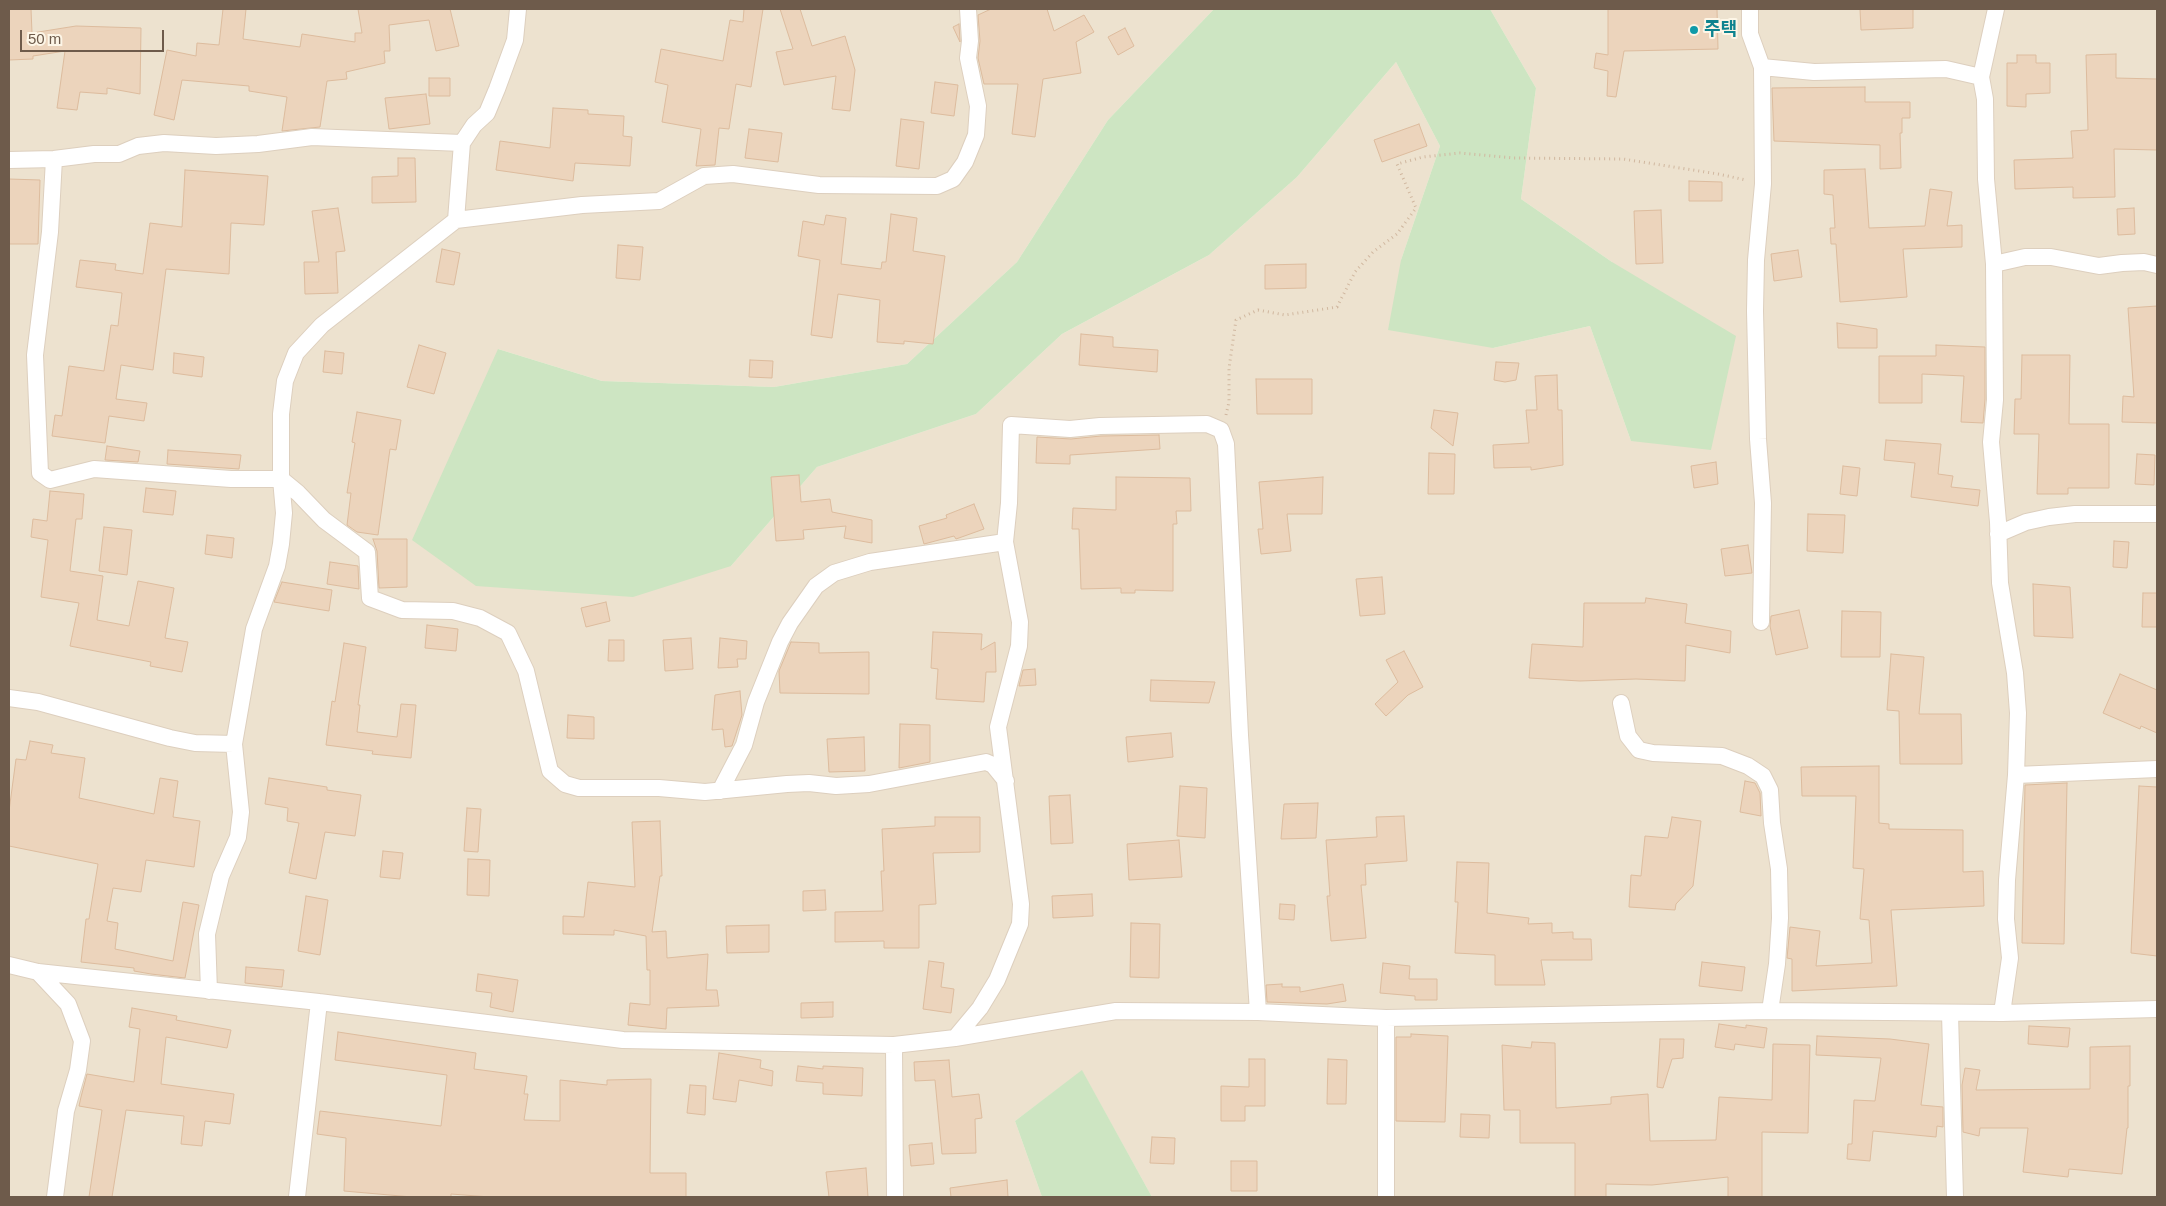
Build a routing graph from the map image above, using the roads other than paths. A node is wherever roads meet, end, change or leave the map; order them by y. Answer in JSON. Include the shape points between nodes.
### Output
{"nodes":[{"id":1,"x":518,"y":9,"type":"edge"},
{"id":2,"x":968,"y":9,"type":"edge"},
{"id":3,"x":1750,"y":9,"type":"edge"},
{"id":4,"x":1996,"y":9,"type":"edge"},
{"id":5,"x":1762,"y":67,"type":"junction"},
{"id":6,"x":1981,"y":77,"type":"junction"},
{"id":7,"x":462,"y":143,"type":"junction"},
{"id":8,"x":54,"y":159,"type":"junction"},
{"id":9,"x":9,"y":160,"type":"edge"},
{"id":10,"x":456,"y":220,"type":"junction"},
{"id":11,"x":1994,"y":264,"type":"junction"},
{"id":12,"x":2157,"y":265,"type":"edge"},
{"id":13,"x":280,"y":479,"type":"junction"},
{"id":14,"x":2157,"y":514,"type":"edge"},
{"id":15,"x":1998,"y":534,"type":"junction"},
{"id":16,"x":1005,"y":542,"type":"junction"},
{"id":17,"x":1761,"y":622,"type":"dead end"},
{"id":18,"x":9,"y":698,"type":"edge"},
{"id":19,"x":1621,"y":703,"type":"dead end"},
{"id":20,"x":234,"y":744,"type":"junction"},
{"id":21,"x":2157,"y":768,"type":"edge"},
{"id":22,"x":2016,"y":775,"type":"junction"},
{"id":23,"x":1006,"y":781,"type":"junction"},
{"id":24,"x":720,"y":791,"type":"junction"},
{"id":25,"x":9,"y":965,"type":"edge"},
{"id":26,"x":38,"y":972,"type":"junction"},
{"id":27,"x":209,"y":991,"type":"junction"},
{"id":28,"x":319,"y":1002,"type":"junction"},
{"id":29,"x":2157,"y":1009,"type":"edge"},
{"id":30,"x":1770,"y":1011,"type":"junction"},
{"id":31,"x":1258,"y":1012,"type":"junction"},
{"id":32,"x":1950,"y":1012,"type":"junction"},
{"id":33,"x":2002,"y":1013,"type":"junction"},
{"id":34,"x":1386,"y":1018,"type":"junction"},
{"id":35,"x":955,"y":1038,"type":"junction"},
{"id":36,"x":894,"y":1045,"type":"junction"},
{"id":37,"x":55,"y":1197,"type":"edge"},
{"id":38,"x":297,"y":1197,"type":"edge"},
{"id":39,"x":895,"y":1197,"type":"edge"},
{"id":40,"x":1386,"y":1197,"type":"edge"},
{"id":41,"x":1955,"y":1197,"type":"edge"}],
"edges":[{"from":1,"to":7,"type":"street","via":[[514,40],[487,113]]},
{"from":2,"to":10,"type":"street","via":[[968,58],[978,106],[976,134],[953,179],[937,186],[818,185],[733,174],[704,176],[660,201],[582,205]]},
{"from":3,"to":5,"type":"street","via":[[1750,34]]},
{"from":4,"to":6,"type":"street"},
{"from":5,"to":6,"type":"street","via":[[1814,72],[1946,69]]},
{"from":5,"to":17,"type":"street","via":[[1763,184],[1755,311],[1763,503]]},
{"from":6,"to":11,"type":"street"},
{"from":7,"to":8,"type":"street","via":[[312,137],[216,146],[164,143],[138,146],[119,154]]},
{"from":7,"to":10,"type":"street"},
{"from":8,"to":9,"type":"street"},
{"from":8,"to":13,"type":"street","via":[[50,232],[34,355],[40,474],[50,480],[94,469],[231,479]]},
{"from":10,"to":13,"type":"street","via":[[322,325],[296,353],[285,381]]},
{"from":11,"to":12,"type":"street","via":[[2025,257],[2051,257],[2099,266],[2144,262]]},
{"from":11,"to":15,"type":"street","via":[[1995,400],[1991,442]]},
{"from":13,"to":20,"type":"street","via":[[284,513],[277,566],[254,629]]},
{"from":13,"to":24,"type":"street","via":[[324,520],[367,552],[370,598],[402,610],[453,611],[480,618],[508,633],[526,671],[550,771],[565,784],[579,788]]},
{"from":14,"to":15,"type":"street","via":[[2049,517],[2026,522]]},
{"from":15,"to":22,"type":"street","via":[[2000,583],[2015,673],[2018,713]]},
{"from":16,"to":23,"type":"street","via":[[1020,622],[1019,646],[998,727]]},
{"from":16,"to":24,"type":"street","via":[[870,562],[834,573],[816,586],[780,642],[756,702],[744,745]]},
{"from":16,"to":31,"type":"street","via":[[1011,425],[1070,429],[1207,424],[1221,430],[1226,444]]},
{"from":18,"to":20,"type":"street","via":[[38,702],[170,738]]},
{"from":19,"to":30,"type":"street","via":[[1628,736],[1639,750],[1722,756],[1763,776],[1770,790],[1779,869],[1780,918]]},
{"from":20,"to":27,"type":"street","via":[[241,812],[238,837],[221,876],[209,925]]},
{"from":21,"to":22,"type":"street"},
{"from":22,"to":33,"type":"street","via":[[2006,919],[2010,958]]},
{"from":23,"to":24,"type":"street","via":[[986,762],[869,784],[836,786],[808,783]]},
{"from":23,"to":35,"type":"street","via":[[1021,904],[1020,924],[997,980],[980,1008]]},
{"from":25,"to":26,"type":"street"},
{"from":26,"to":27,"type":"street"},
{"from":26,"to":37,"type":"street","via":[[68,1004],[82,1041],[78,1070],[66,1111]]},
{"from":27,"to":28,"type":"street"},
{"from":28,"to":36,"type":"street","via":[[623,1040]]},
{"from":28,"to":38,"type":"street"},
{"from":29,"to":33,"type":"street"},
{"from":30,"to":32,"type":"street"},
{"from":30,"to":34,"type":"street"},
{"from":31,"to":34,"type":"street"},
{"from":31,"to":35,"type":"street","via":[[1116,1011]]},
{"from":32,"to":33,"type":"street"},
{"from":32,"to":41,"type":"street"},
{"from":34,"to":40,"type":"street"},
{"from":35,"to":36,"type":"street"},
{"from":36,"to":39,"type":"street"}]}
